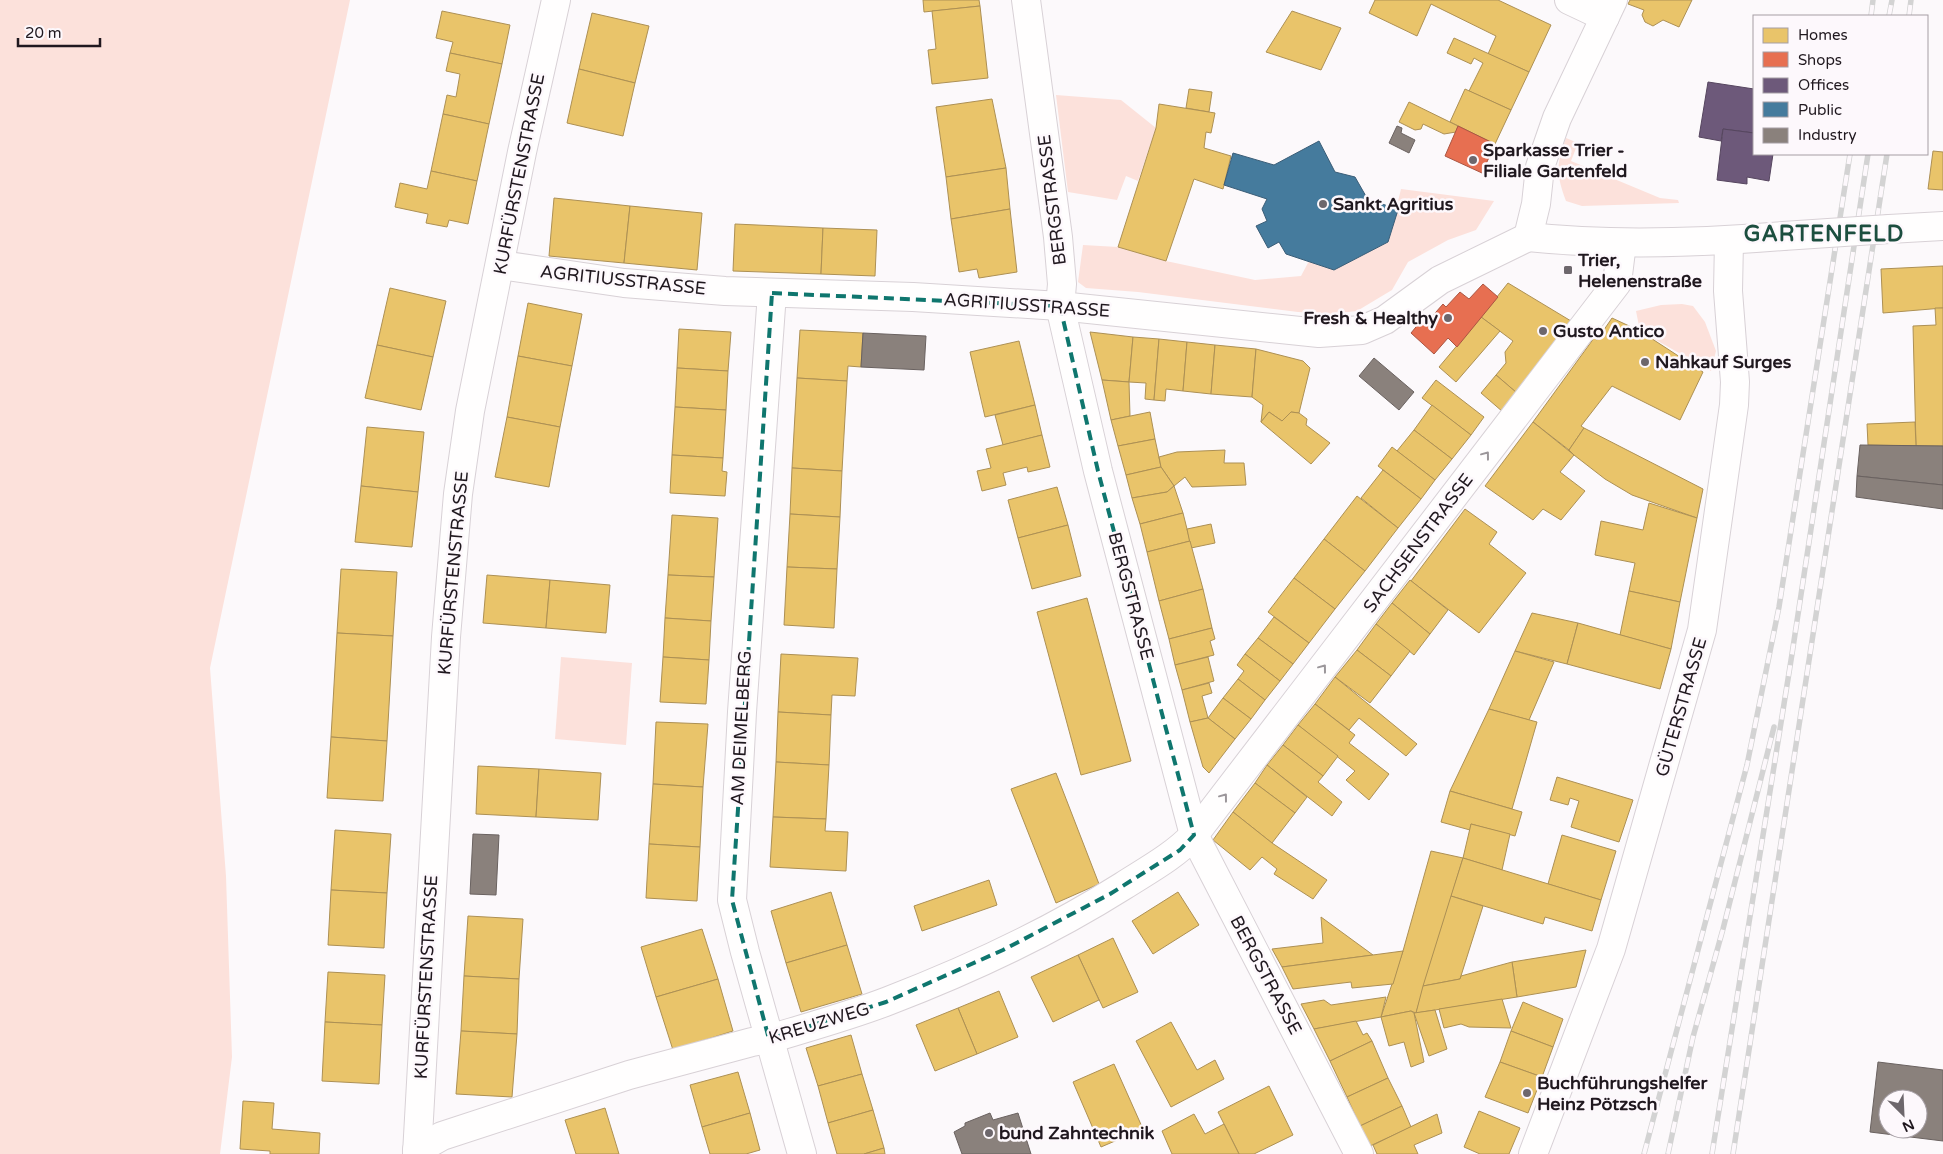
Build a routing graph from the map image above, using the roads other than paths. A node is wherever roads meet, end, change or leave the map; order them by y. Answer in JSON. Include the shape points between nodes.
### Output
{"nodes":[{"id":1,"x":556,"y":0,"type":"edge"},
{"id":2,"x":1026,"y":0,"type":"edge"},
{"id":3,"x":1569,"y":0,"type":"edge"},
{"id":4,"x":1609,"y":8,"type":"edge"},
{"id":5,"x":1943,"y":226,"type":"edge"},
{"id":6,"x":1528,"y":237,"type":"junction"},
{"id":7,"x":1729,"y":241,"type":"junction"},
{"id":8,"x":1622,"y":243,"type":"junction"},
{"id":9,"x":501,"y":265,"type":"junction"},
{"id":10,"x":772,"y":293,"type":"junction"},
{"id":11,"x":1060,"y":306,"type":"junction"},
{"id":12,"x":1194,"y":835,"type":"junction"},
{"id":13,"x":769,"y":1039,"type":"junction"},
{"id":14,"x":417,"y":1152,"type":"edge"},
{"id":15,"x":802,"y":1154,"type":"edge"},
{"id":16,"x":1359,"y":1154,"type":"edge"},
{"id":17,"x":1533,"y":1154,"type":"edge"}],
"edges":[{"from":1,"to":9,"type":"street","name":"KURFÜRSTENSTRASSE"},
{"from":2,"to":11,"type":"street","name":"BERGSTRASSE","via":[[1058,237],[1062,284]]},
{"from":3,"to":4,"type":"street"},
{"from":4,"to":6,"type":"street","via":[[1551,134],[1540,167]]},
{"from":5,"to":7,"type":"street","bridge":true},
{"from":6,"to":8,"type":"street"},
{"from":6,"to":11,"type":"street","name":"AGRITIUSSTRASSE","via":[[1440,280],[1385,320],[1362,330],[1319,333]]},
{"from":7,"to":8,"type":"street"},
{"from":7,"to":17,"type":"street","name":"GÜTERSTRASSE","via":[[1728,292],[1734,405],[1702,630],[1611,949]]},
{"from":12,"to":8,"type":"street","name":"SACHSENSTRASSE","one_way":true,"via":[[1617,284]]},
{"from":9,"to":10,"type":"street","name":"AGRITIUSSTRASSE","via":[[624,283]]},
{"from":9,"to":14,"type":"street","name":"KURFÜRSTENSTRASSE","via":[[470,412],[458,494],[446,637]]},
{"from":10,"to":11,"type":"street","name":"AGRITIUSSTRASSE"},
{"from":10,"to":13,"type":"street","name":"AM DEIMELBERG","via":[[732,900]]},
{"from":11,"to":12,"type":"street","name":"BERGSTRASSE","via":[[1098,471]]},
{"from":12,"to":13,"type":"street","name":"KREUZWEG","via":[[1180,850],[1110,894],[1003,950],[886,1002]]},
{"from":12,"to":16,"type":"street","name":"BERGSTRASSE"},
{"from":13,"to":14,"type":"street","name":"KREUZWEG","via":[[629,1075],[442,1136]]},
{"from":13,"to":15,"type":"street","name":"AM DEIMELBERG"}]}
